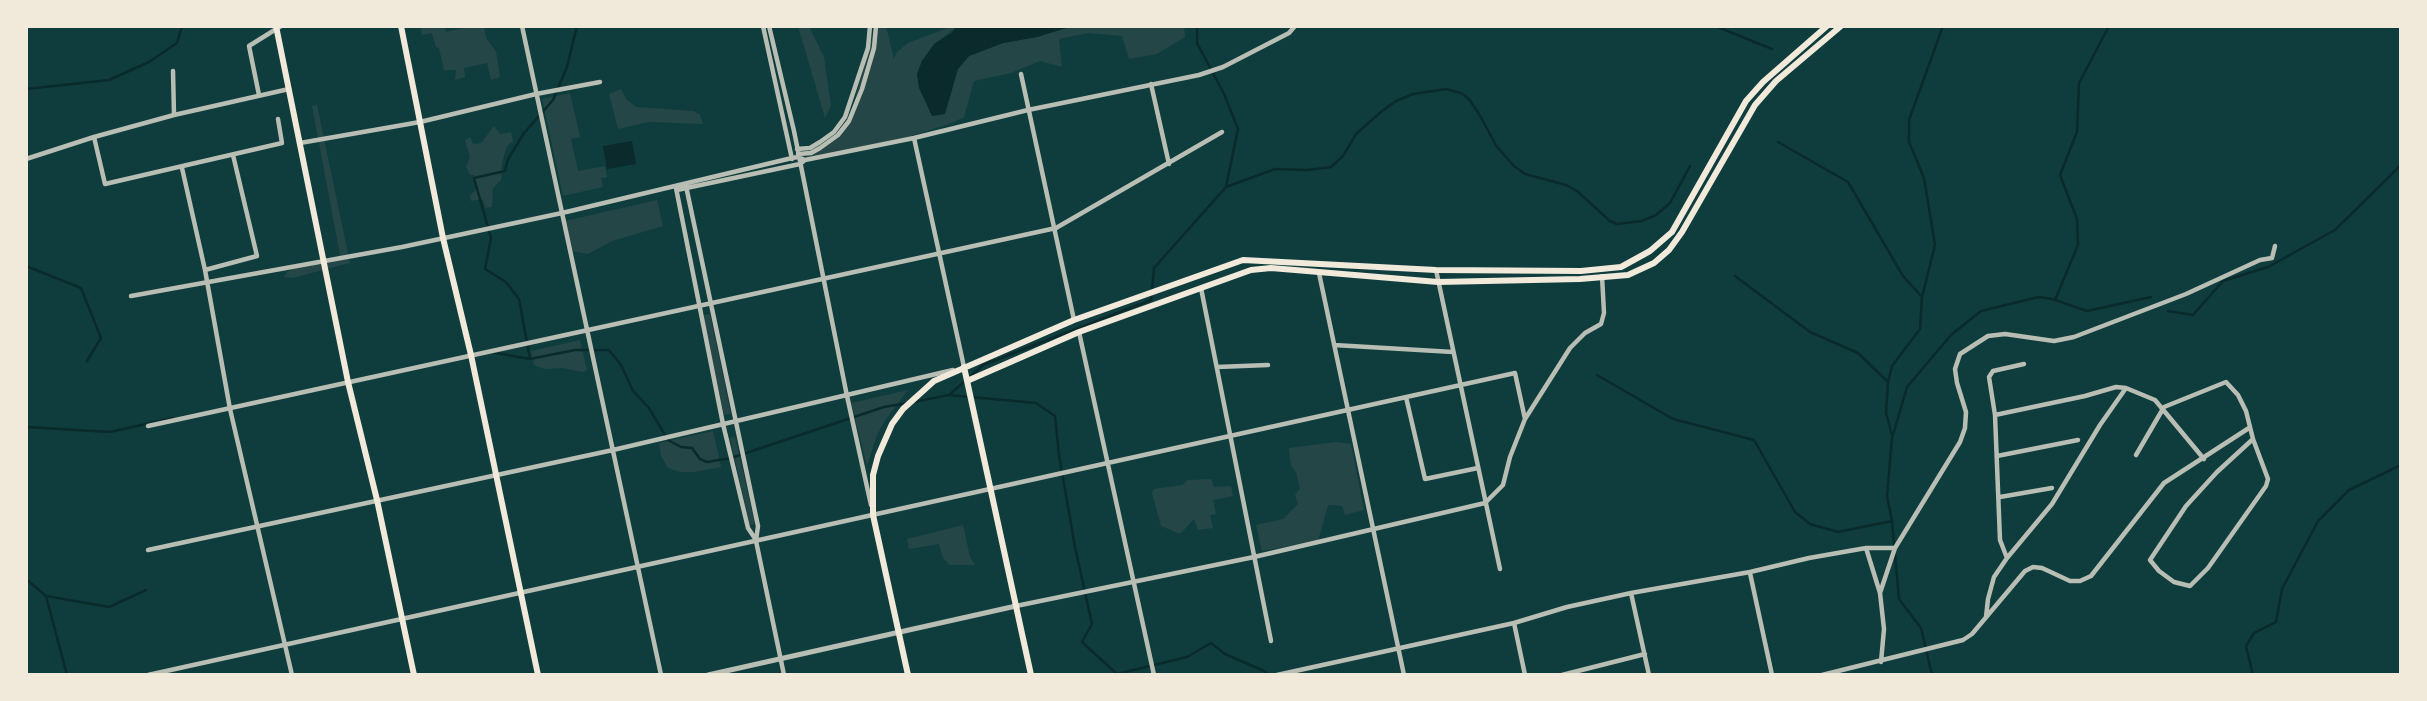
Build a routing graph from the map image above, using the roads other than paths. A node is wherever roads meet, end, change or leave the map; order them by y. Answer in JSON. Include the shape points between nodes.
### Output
{"nodes":[{"id":1,"x":401,"y":26,"type":"edge"},
{"id":2,"x":522,"y":26,"type":"edge"},
{"id":3,"x":763,"y":26,"type":"edge"},
{"id":4,"x":769,"y":26,"type":"edge"},
{"id":5,"x":870,"y":26,"type":"edge"},
{"id":6,"x":876,"y":26,"type":"edge"},
{"id":7,"x":1295,"y":26,"type":"edge"},
{"id":8,"x":1827,"y":26,"type":"edge"},
{"id":9,"x":1841,"y":26,"type":"edge"},
{"id":10,"x":277,"y":27,"type":"edge"},
{"id":11,"x":173,"y":71,"type":"dead end"},
{"id":12,"x":1021,"y":74,"type":"dead end"},
{"id":13,"x":778,"y":79,"type":"junction"},
{"id":14,"x":600,"y":82,"type":"dead end"},
{"id":15,"x":1151,"y":84,"type":"junction"},
{"id":16,"x":289,"y":89,"type":"junction"},
{"id":17,"x":536,"y":94,"type":"junction"},
{"id":18,"x":259,"y":95,"type":"junction"},
{"id":19,"x":1746,"y":100,"type":"junction"},
{"id":20,"x":1755,"y":105,"type":"junction"},
{"id":21,"x":1028,"y":110,"type":"junction"},
{"id":22,"x":174,"y":115,"type":"junction"},
{"id":23,"x":278,"y":119,"type":"dead end"},
{"id":24,"x":420,"y":122,"type":"junction"},
{"id":25,"x":1222,"y":132,"type":"dead end"},
{"id":26,"x":94,"y":137,"type":"junction"},
{"id":27,"x":914,"y":138,"type":"junction"},
{"id":28,"x":300,"y":143,"type":"junction"},
{"id":29,"x":233,"y":155,"type":"junction"},
{"id":30,"x":798,"y":158,"type":"junction"},
{"id":31,"x":26,"y":159,"type":"edge"},
{"id":32,"x":1169,"y":164,"type":"junction"},
{"id":33,"x":182,"y":167,"type":"junction"},
{"id":34,"x":685,"y":185,"type":"junction"},
{"id":35,"x":676,"y":187,"type":"junction"},
{"id":36,"x":562,"y":213,"type":"junction"},
{"id":37,"x":1056,"y":228,"type":"junction"},
{"id":38,"x":443,"y":238,"type":"junction"},
{"id":39,"x":2275,"y":246,"type":"dead end"},
{"id":40,"x":940,"y":254,"type":"junction"},
{"id":41,"x":325,"y":262,"type":"junction"},
{"id":42,"x":1602,"y":269,"type":"junction"},
{"id":43,"x":205,"y":270,"type":"junction"},
{"id":44,"x":1436,"y":270,"type":"junction"},
{"id":45,"x":1319,"y":273,"type":"junction"},
{"id":46,"x":1602,"y":278,"type":"junction"},
{"id":47,"x":823,"y":279,"type":"junction"},
{"id":48,"x":207,"y":282,"type":"junction"},
{"id":49,"x":1438,"y":282,"type":"junction"},
{"id":50,"x":1200,"y":287,"type":"junction"},
{"id":51,"x":131,"y":296,"type":"dead end"},
{"id":52,"x":709,"y":303,"type":"junction"},
{"id":53,"x":698,"y":306,"type":"junction"},
{"id":54,"x":1074,"y":320,"type":"junction"},
{"id":55,"x":586,"y":331,"type":"junction"},
{"id":56,"x":1079,"y":332,"type":"junction"},
{"id":57,"x":1335,"y":345,"type":"junction"},
{"id":58,"x":1453,"y":352,"type":"junction"},
{"id":59,"x":471,"y":355,"type":"junction"},
{"id":60,"x":2024,"y":364,"type":"dead end"},
{"id":61,"x":1268,"y":365,"type":"dead end"},
{"id":62,"x":964,"y":367,"type":"junction"},
{"id":63,"x":1216,"y":367,"type":"junction"},
{"id":64,"x":967,"y":381,"type":"junction"},
{"id":65,"x":348,"y":382,"type":"junction"},
{"id":66,"x":1460,"y":385,"type":"junction"},
{"id":67,"x":2126,"y":388,"type":"junction"},
{"id":68,"x":847,"y":396,"type":"junction"},
{"id":69,"x":1406,"y":397,"type":"junction"},
{"id":70,"x":2164,"y":407,"type":"junction"},
{"id":71,"x":230,"y":408,"type":"junction"},
{"id":72,"x":1348,"y":410,"type":"junction"},
{"id":73,"x":1995,"y":415,"type":"junction"},
{"id":74,"x":1525,"y":419,"type":"junction"},
{"id":75,"x":735,"y":421,"type":"junction"},
{"id":76,"x":723,"y":424,"type":"junction"},
{"id":77,"x":148,"y":426,"type":"dead end"},
{"id":78,"x":2249,"y":428,"type":"junction"},
{"id":79,"x":1230,"y":436,"type":"junction"},
{"id":80,"x":2253,"y":439,"type":"junction"},
{"id":81,"x":2078,"y":440,"type":"dead end"},
{"id":82,"x":612,"y":450,"type":"junction"},
{"id":83,"x":2136,"y":455,"type":"dead end"},
{"id":84,"x":1997,"y":456,"type":"junction"},
{"id":85,"x":2204,"y":459,"type":"junction"},
{"id":86,"x":1108,"y":463,"type":"junction"},
{"id":87,"x":1478,"y":468,"type":"junction"},
{"id":88,"x":495,"y":475,"type":"junction"},
{"id":89,"x":2052,"y":488,"type":"dead end"},
{"id":90,"x":990,"y":489,"type":"junction"},
{"id":91,"x":2000,"y":497,"type":"junction"},
{"id":92,"x":377,"y":500,"type":"junction"},
{"id":93,"x":1485,"y":503,"type":"junction"},
{"id":94,"x":873,"y":515,"type":"junction"},
{"id":95,"x":257,"y":526,"type":"junction"},
{"id":96,"x":1373,"y":529,"type":"junction"},
{"id":97,"x":756,"y":541,"type":"junction"},
{"id":98,"x":1866,"y":548,"type":"junction"},
{"id":99,"x":1895,"y":548,"type":"junction"},
{"id":100,"x":148,"y":550,"type":"dead end"},
{"id":101,"x":1254,"y":557,"type":"junction"},
{"id":102,"x":2007,"y":558,"type":"junction"},
{"id":103,"x":637,"y":567,"type":"junction"},
{"id":104,"x":1500,"y":569,"type":"dead end"},
{"id":105,"x":1750,"y":572,"type":"junction"},
{"id":106,"x":1134,"y":582,"type":"junction"},
{"id":107,"x":520,"y":593,"type":"junction"},
{"id":108,"x":1631,"y":593,"type":"junction"},
{"id":109,"x":1880,"y":593,"type":"junction"},
{"id":110,"x":1016,"y":606,"type":"junction"},
{"id":111,"x":1986,"y":617,"type":"junction"},
{"id":112,"x":401,"y":619,"type":"junction"},
{"id":113,"x":1514,"y":622,"type":"junction"},
{"id":114,"x":900,"y":633,"type":"junction"},
{"id":115,"x":1271,"y":641,"type":"dead end"},
{"id":116,"x":285,"y":645,"type":"junction"},
{"id":117,"x":1399,"y":648,"type":"junction"},
{"id":118,"x":1645,"y":653,"type":"junction"},
{"id":119,"x":780,"y":658,"type":"junction"},
{"id":120,"x":1881,"y":662,"type":"junction"},
{"id":121,"x":166,"y":673,"type":"edge"},
{"id":122,"x":148,"y":675,"type":"edge"},
{"id":123,"x":292,"y":675,"type":"edge"},
{"id":124,"x":414,"y":675,"type":"edge"},
{"id":125,"x":538,"y":675,"type":"edge"},
{"id":126,"x":661,"y":675,"type":"edge"},
{"id":127,"x":708,"y":675,"type":"edge"},
{"id":128,"x":784,"y":675,"type":"edge"},
{"id":129,"x":908,"y":675,"type":"edge"},
{"id":130,"x":1031,"y":675,"type":"edge"},
{"id":131,"x":1154,"y":675,"type":"edge"},
{"id":132,"x":1277,"y":675,"type":"edge"},
{"id":133,"x":1404,"y":675,"type":"edge"},
{"id":134,"x":1525,"y":675,"type":"edge"},
{"id":135,"x":1562,"y":675,"type":"edge"},
{"id":136,"x":1649,"y":675,"type":"edge"},
{"id":137,"x":1772,"y":675,"type":"edge"},
{"id":138,"x":1822,"y":675,"type":"edge"}],
"edges":[{"from":1,"to":24,"type":"main road"},
{"from":2,"to":17,"type":"street"},
{"from":3,"to":13,"type":"street"},
{"from":4,"to":13,"type":"street"},
{"from":5,"to":30,"type":"street","via":[[868,48],[845,117],[834,132]]},
{"from":6,"to":30,"type":"street","via":[[874,48],[849,121],[838,135]]},
{"from":7,"to":15,"type":"street","via":[[1223,67]]},
{"from":8,"to":19,"type":"main road"},
{"from":9,"to":20,"type":"main road"},
{"from":10,"to":16,"type":"main road"},
{"from":10,"to":18,"type":"street","via":[[249,46]]},
{"from":11,"to":22,"type":"street"},
{"from":12,"to":21,"type":"street"},
{"from":13,"to":30,"type":"street"},
{"from":13,"to":30,"type":"street"},
{"from":14,"to":17,"type":"street"},
{"from":15,"to":21,"type":"street"},
{"from":15,"to":32,"type":"street"},
{"from":16,"to":18,"type":"street"},
{"from":16,"to":28,"type":"main road"},
{"from":17,"to":24,"type":"street"},
{"from":17,"to":36,"type":"street"},
{"from":18,"to":22,"type":"street"},
{"from":19,"to":20,"type":"main road"},
{"from":19,"to":42,"type":"main road","via":[[1671,232],[1637,260]]},
{"from":20,"to":46,"type":"main road","via":[[1669,250],[1629,275]]},
{"from":21,"to":27,"type":"street"},
{"from":21,"to":37,"type":"street"},
{"from":22,"to":26,"type":"street"},
{"from":23,"to":29,"type":"street","via":[[282,143]]},
{"from":24,"to":28,"type":"street"},
{"from":24,"to":38,"type":"main road"},
{"from":25,"to":32,"type":"street"},
{"from":26,"to":31,"type":"street"},
{"from":26,"to":33,"type":"street","via":[[105,184]]},
{"from":27,"to":30,"type":"street"},
{"from":27,"to":40,"type":"street"},
{"from":28,"to":41,"type":"main road"},
{"from":29,"to":33,"type":"street"},
{"from":29,"to":43,"type":"street","via":[[257,256]]},
{"from":30,"to":34,"type":"street"},
{"from":30,"to":47,"type":"street"},
{"from":32,"to":37,"type":"street"},
{"from":33,"to":43,"type":"street"},
{"from":34,"to":35,"type":"street"},
{"from":34,"to":52,"type":"street"},
{"from":35,"to":36,"type":"street"},
{"from":35,"to":53,"type":"street"},
{"from":36,"to":38,"type":"street"},
{"from":36,"to":55,"type":"street"},
{"from":37,"to":40,"type":"street"},
{"from":37,"to":54,"type":"street"},
{"from":38,"to":41,"type":"street"},
{"from":38,"to":59,"type":"main road"},
{"from":39,"to":99,"type":"street","via":[[2272,258],[2074,337],[2054,341],[1988,336],[1960,354],[1955,369],[1966,412],[1961,442]]},
{"from":40,"to":47,"type":"street"},
{"from":40,"to":62,"type":"street"},
{"from":41,"to":48,"type":"street"},
{"from":41,"to":65,"type":"main road"},
{"from":42,"to":44,"type":"main road"},
{"from":42,"to":46,"type":"street"},
{"from":43,"to":48,"type":"street"},
{"from":44,"to":49,"type":"street"},
{"from":44,"to":54,"type":"main road","via":[[1243,260]]},
{"from":45,"to":49,"type":"main road"},
{"from":45,"to":50,"type":"main road","via":[[1251,270]]},
{"from":45,"to":57,"type":"street"},
{"from":46,"to":49,"type":"main road"},
{"from":46,"to":74,"type":"street","via":[[1605,313],[1601,324],[1570,348]]},
{"from":47,"to":52,"type":"street"},
{"from":47,"to":68,"type":"street"},
{"from":48,"to":51,"type":"street"},
{"from":48,"to":71,"type":"street"},
{"from":49,"to":58,"type":"street"},
{"from":50,"to":56,"type":"main road"},
{"from":50,"to":63,"type":"street"},
{"from":52,"to":53,"type":"street"},
{"from":52,"to":75,"type":"street"},
{"from":53,"to":55,"type":"street"},
{"from":53,"to":76,"type":"street"},
{"from":54,"to":62,"type":"main road"},
{"from":55,"to":59,"type":"street"},
{"from":55,"to":82,"type":"street"},
{"from":56,"to":64,"type":"main road"},
{"from":56,"to":86,"type":"street"},
{"from":57,"to":58,"type":"street"},
{"from":57,"to":72,"type":"street"},
{"from":58,"to":66,"type":"street"},
{"from":59,"to":65,"type":"street"},
{"from":59,"to":88,"type":"main road"},
{"from":60,"to":73,"type":"street","via":[[1993,371],[1989,377]]},
{"from":61,"to":63,"type":"street"},
{"from":62,"to":64,"type":"main road"},
{"from":62,"to":68,"type":"street"},
{"from":62,"to":94,"type":"main road","via":[[934,381],[892,424],[873,475]]},
{"from":63,"to":79,"type":"street"},
{"from":64,"to":90,"type":"main road"},
{"from":65,"to":71,"type":"street"},
{"from":65,"to":92,"type":"main road"},
{"from":66,"to":69,"type":"street"},
{"from":66,"to":74,"type":"street","via":[[1515,373]]},
{"from":66,"to":87,"type":"street"},
{"from":67,"to":70,"type":"street"},
{"from":67,"to":73,"type":"street"},
{"from":67,"to":102,"type":"street","via":[[2052,504]]},
{"from":68,"to":75,"type":"street"},
{"from":68,"to":94,"type":"street"},
{"from":69,"to":72,"type":"street"},
{"from":69,"to":87,"type":"street","via":[[1425,479]]},
{"from":70,"to":78,"type":"street","via":[[2226,382],[2238,395]]},
{"from":70,"to":83,"type":"street"},
{"from":70,"to":85,"type":"street"},
{"from":71,"to":77,"type":"street"},
{"from":71,"to":95,"type":"street"},
{"from":72,"to":79,"type":"street"},
{"from":72,"to":96,"type":"street"},
{"from":73,"to":84,"type":"street"},
{"from":74,"to":93,"type":"street","via":[[1503,485]]},
{"from":75,"to":76,"type":"street"},
{"from":75,"to":97,"type":"street","via":[[758,526]]},
{"from":76,"to":82,"type":"street"},
{"from":76,"to":97,"type":"street","via":[[748,528]]},
{"from":78,"to":80,"type":"street"},
{"from":78,"to":85,"type":"street"},
{"from":79,"to":86,"type":"street"},
{"from":79,"to":101,"type":"street"},
{"from":80,"to":80,"type":"street","via":[[2186,506],[2150,561],[2174,582],[2190,586],[2208,568],[2266,486],[2268,480]]},
{"from":81,"to":84,"type":"street"},
{"from":82,"to":88,"type":"street"},
{"from":82,"to":103,"type":"street"},
{"from":84,"to":91,"type":"street"},
{"from":85,"to":111,"type":"street","via":[[2156,491],[2091,576],[2070,581],[2042,568],[2025,570]]},
{"from":86,"to":90,"type":"street"},
{"from":86,"to":106,"type":"street"},
{"from":87,"to":93,"type":"street"},
{"from":88,"to":92,"type":"street"},
{"from":88,"to":107,"type":"main road"},
{"from":89,"to":91,"type":"street"},
{"from":90,"to":94,"type":"street"},
{"from":90,"to":110,"type":"main road"},
{"from":91,"to":102,"type":"street","via":[[2000,540]]},
{"from":92,"to":95,"type":"street"},
{"from":92,"to":112,"type":"main road"},
{"from":93,"to":96,"type":"street"},
{"from":93,"to":104,"type":"street"},
{"from":94,"to":97,"type":"street"},
{"from":94,"to":114,"type":"main road"},
{"from":95,"to":100,"type":"street"},
{"from":95,"to":116,"type":"street"},
{"from":96,"to":101,"type":"street"},
{"from":96,"to":117,"type":"street"},
{"from":97,"to":103,"type":"street"},
{"from":97,"to":119,"type":"street"},
{"from":98,"to":99,"type":"street"},
{"from":98,"to":105,"type":"street"},
{"from":98,"to":109,"type":"street"},
{"from":99,"to":109,"type":"street"},
{"from":101,"to":106,"type":"street"},
{"from":101,"to":115,"type":"street"},
{"from":102,"to":111,"type":"street","via":[[1994,577]]},
{"from":103,"to":107,"type":"street"},
{"from":103,"to":126,"type":"street"},
{"from":105,"to":108,"type":"street"},
{"from":105,"to":137,"type":"street"},
{"from":106,"to":110,"type":"street"},
{"from":106,"to":131,"type":"street"},
{"from":107,"to":112,"type":"street"},
{"from":107,"to":125,"type":"main road"},
{"from":108,"to":113,"type":"street"},
{"from":108,"to":118,"type":"street"},
{"from":109,"to":120,"type":"street"},
{"from":110,"to":114,"type":"street"},
{"from":110,"to":130,"type":"main road"},
{"from":111,"to":120,"type":"street","via":[[1963,640]]},
{"from":112,"to":116,"type":"street"},
{"from":112,"to":124,"type":"main road"},
{"from":113,"to":117,"type":"street"},
{"from":113,"to":134,"type":"street"},
{"from":114,"to":119,"type":"street"},
{"from":114,"to":129,"type":"main road"},
{"from":116,"to":121,"type":"street"},
{"from":116,"to":123,"type":"street"},
{"from":117,"to":132,"type":"street"},
{"from":117,"to":133,"type":"street"},
{"from":118,"to":135,"type":"street"},
{"from":118,"to":136,"type":"street"},
{"from":119,"to":127,"type":"street"},
{"from":119,"to":128,"type":"street"},
{"from":120,"to":138,"type":"street"},
{"from":121,"to":122,"type":"street"}]}
